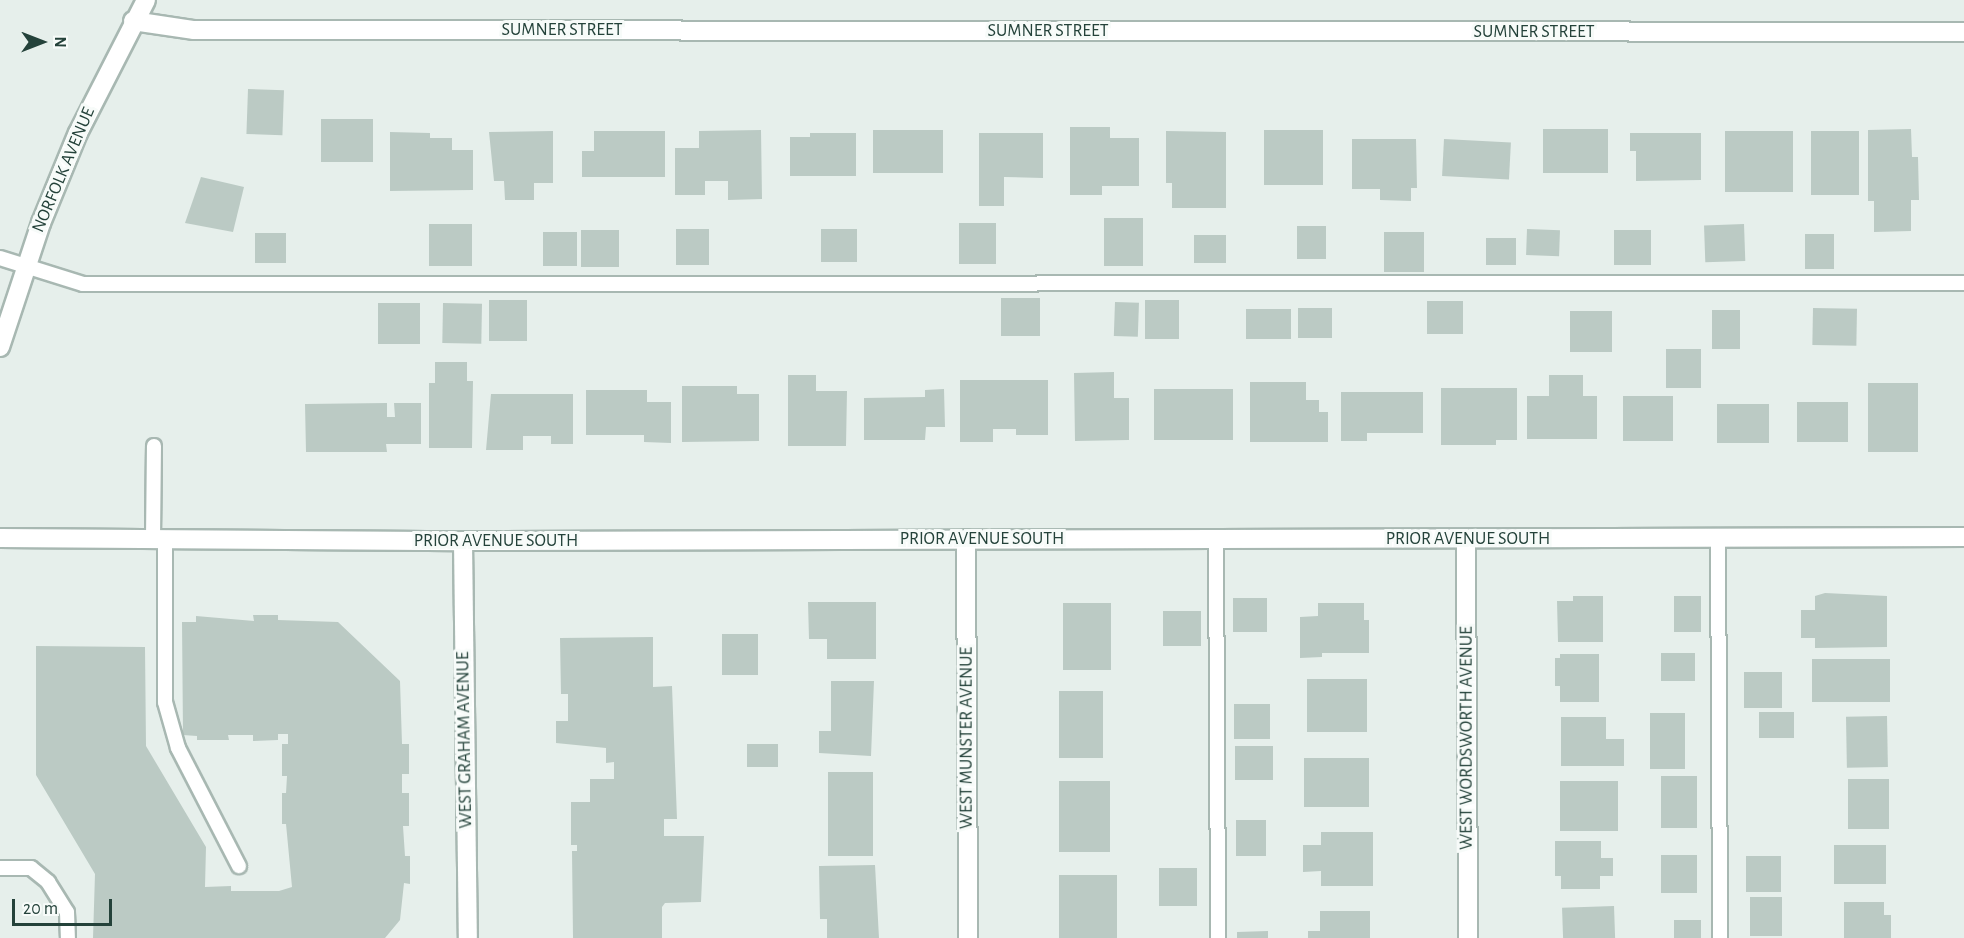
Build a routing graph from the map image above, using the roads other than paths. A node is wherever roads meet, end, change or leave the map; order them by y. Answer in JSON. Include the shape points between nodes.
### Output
{"nodes":[{"id":1,"x":146,"y":0,"type":"edge"},
{"id":2,"x":134,"y":21,"type":"junction"},
{"id":3,"x":1964,"y":32,"type":"edge"},
{"id":4,"x":0,"y":258,"type":"edge"},
{"id":5,"x":26,"y":268,"type":"junction"},
{"id":6,"x":1964,"y":283,"type":"edge"},
{"id":7,"x":0,"y":347,"type":"edge"},
{"id":8,"x":154,"y":446,"type":"dead end"},
{"id":9,"x":1964,"y":537,"type":"edge"},
{"id":10,"x":0,"y":538,"type":"edge"},
{"id":11,"x":1718,"y":538,"type":"junction"},
{"id":12,"x":159,"y":539,"type":"junction"},
{"id":13,"x":966,"y":539,"type":"junction"},
{"id":14,"x":1216,"y":539,"type":"junction"},
{"id":15,"x":1466,"y":539,"type":"junction"},
{"id":16,"x":463,"y":541,"type":"junction"},
{"id":17,"x":238,"y":866,"type":"dead end"},
{"id":18,"x":0,"y":868,"type":"edge"},
{"id":19,"x":68,"y":938,"type":"edge"},
{"id":20,"x":468,"y":938,"type":"edge"},
{"id":21,"x":968,"y":938,"type":"edge"},
{"id":22,"x":1218,"y":938,"type":"edge"},
{"id":23,"x":1468,"y":938,"type":"edge"},
{"id":24,"x":1720,"y":938,"type":"edge"}],
"edges":[{"from":1,"to":2,"type":"street","name":"NORFOLK AVENUE"},
{"from":2,"to":3,"type":"street","name":"SUMNER STREET","via":[[194,30]]},
{"from":2,"to":5,"type":"street","name":"NORFOLK AVENUE","via":[[78,133]]},
{"from":4,"to":5,"type":"lane"},
{"from":5,"to":6,"type":"lane","via":[[83,284]]},
{"from":5,"to":7,"type":"street","name":"NORFOLK AVENUE"},
{"from":8,"to":12,"type":"lane"},
{"from":9,"to":11,"type":"street","name":"PRIOR AVENUE SOUTH"},
{"from":10,"to":12,"type":"street","name":"PRIOR AVENUE SOUTH"},
{"from":11,"to":15,"type":"street","name":"PRIOR AVENUE SOUTH"},
{"from":11,"to":24,"type":"lane"},
{"from":12,"to":16,"type":"street","name":"PRIOR AVENUE SOUTH"},
{"from":12,"to":17,"type":"lane","via":[[165,702],[178,748]]},
{"from":13,"to":14,"type":"street","name":"PRIOR AVENUE SOUTH"},
{"from":13,"to":16,"type":"street","name":"PRIOR AVENUE SOUTH"},
{"from":13,"to":21,"type":"street","name":"WEST MUNSTER AVENUE"},
{"from":14,"to":15,"type":"street","name":"PRIOR AVENUE SOUTH"},
{"from":14,"to":22,"type":"lane"},
{"from":15,"to":23,"type":"street","name":"WEST WORDSWORTH AVENUE"},
{"from":16,"to":20,"type":"street","name":"WEST GRAHAM AVENUE"},
{"from":18,"to":19,"type":"lane","via":[[31,868],[48,882],[68,912]]}]}
